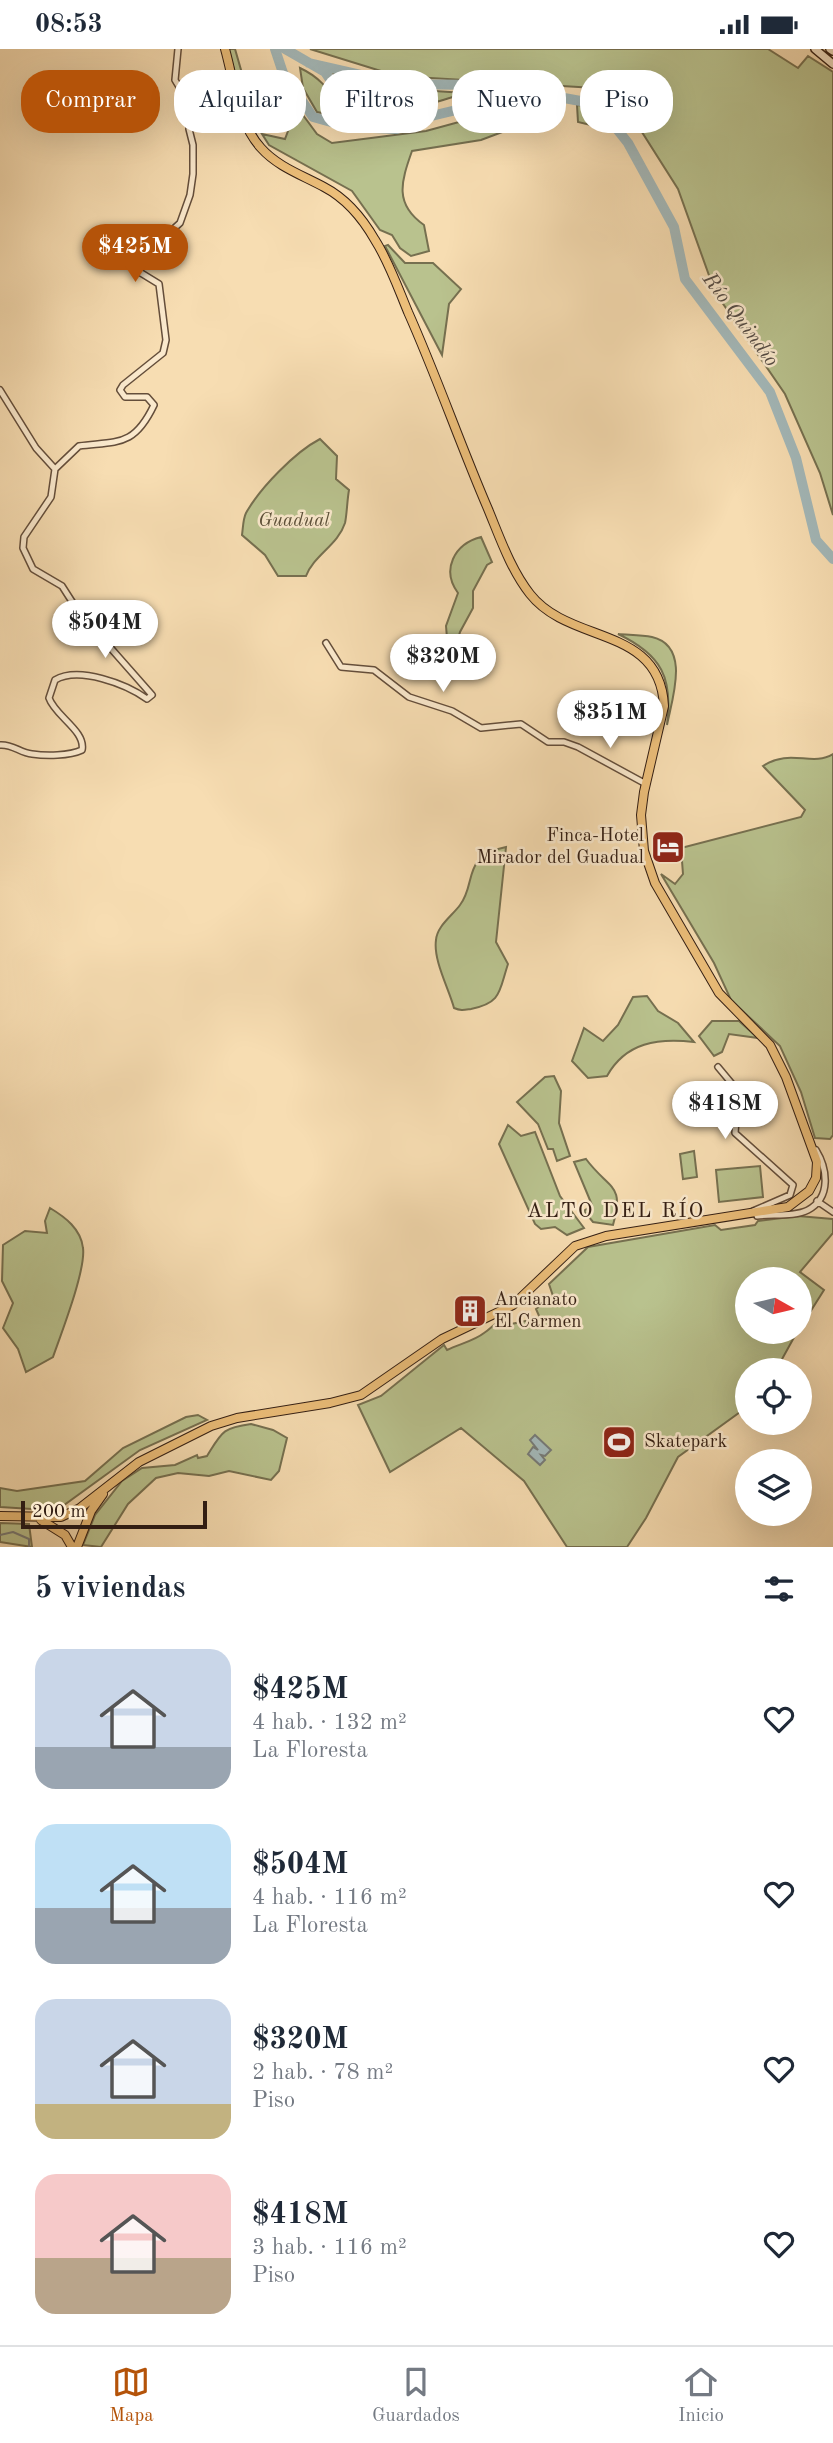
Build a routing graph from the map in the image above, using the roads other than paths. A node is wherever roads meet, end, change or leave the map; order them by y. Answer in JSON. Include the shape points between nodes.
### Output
{"nodes":[{"id":1,"x":178,"y":49,"type":"edge"},
{"id":2,"x":225,"y":49,"type":"edge"},
{"id":3,"x":815,"y":49,"type":"edge"},
{"id":4,"x":833,"y":64,"type":"edge"},
{"id":5,"x":0,"y":390,"type":"edge"},
{"id":6,"x":55,"y":469,"type":"junction"},
{"id":7,"x":326,"y":643,"type":"dead end"},
{"id":8,"x":0,"y":744,"type":"edge"},
{"id":9,"x":646,"y":784,"type":"junction"},
{"id":10,"x":718,"y":1067,"type":"dead end"},
{"id":11,"x":811,"y":1142,"type":"junction"},
{"id":12,"x":817,"y":1201,"type":"junction"},
{"id":13,"x":833,"y":1212,"type":"edge"},
{"id":14,"x":751,"y":1213,"type":"junction"},
{"id":15,"x":702,"y":1220,"type":"junction"},
{"id":16,"x":107,"y":1487,"type":"junction"},
{"id":17,"x":0,"y":1516,"type":"edge"},
{"id":18,"x":40,"y":1519,"type":"junction"},
{"id":19,"x":75,"y":1547,"type":"edge"}],
"edges":[{"from":1,"to":6,"type":"street","via":[[175,80],[192,108],[190,195],[180,223],[138,246],[127,260],[159,284],[166,340],[163,353],[120,390],[125,397],[148,397],[154,405],[132,436],[117,444],[79,446]]},
{"from":2,"to":9,"type":"main road","via":[[243,115],[261,148],[338,197],[358,216],[382,251],[486,505],[526,589],[550,613],[633,649],[654,670],[663,689],[663,716]]},
{"from":3,"to":4,"type":"main road"},
{"from":5,"to":6,"type":"street","via":[[36,448]]},
{"from":6,"to":8,"type":"street","via":[[51,497],[24,537],[28,559],[33,569],[62,586],[152,697],[67,674],[55,680],[49,698],[56,713],[81,737],[82,750],[30,754]]},
{"from":7,"to":9,"type":"street","via":[[341,667],[374,670],[409,697],[452,711],[481,728],[521,724],[548,742],[578,747]]},
{"from":9,"to":11,"type":"main road","via":[[641,827],[655,883],[719,993],[770,1045]]},
{"from":10,"to":14,"type":"street","via":[[738,1091],[735,1133],[793,1185],[790,1195]]},
{"from":11,"to":12,"type":"street","via":[[826,1174]]},
{"from":11,"to":14,"type":"main road","via":[[817,1170],[805,1196],[788,1207]]},
{"from":12,"to":13,"type":"street"},
{"from":12,"to":15,"type":"street","via":[[802,1212]]},
{"from":14,"to":15,"type":"main road"},
{"from":15,"to":16,"type":"main road","via":[[582,1243],[513,1305],[442,1339],[361,1395],[220,1422],[152,1455]]},
{"from":16,"to":18,"type":"main road","via":[[70,1514]]},
{"from":16,"to":19,"type":"main road"},
{"from":17,"to":18,"type":"main road"},
{"from":18,"to":19,"type":"main road"}]}
